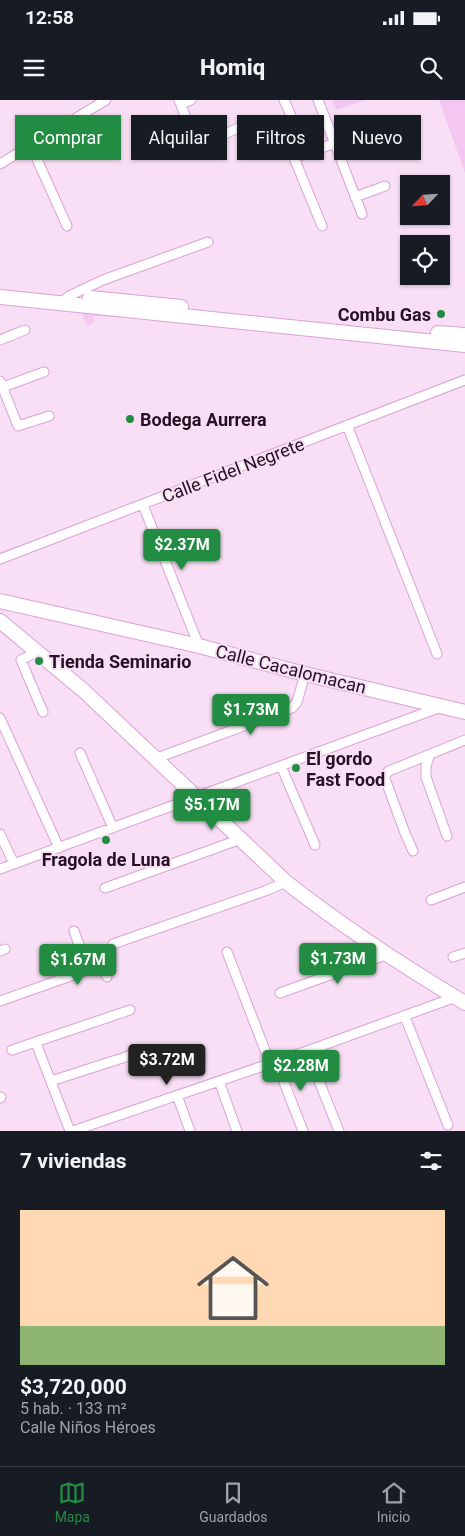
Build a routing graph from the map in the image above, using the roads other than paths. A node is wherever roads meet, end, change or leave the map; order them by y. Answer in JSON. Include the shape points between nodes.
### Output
{"nodes":[{"id":1,"x":106,"y":100,"type":"edge"},
{"id":2,"x":191,"y":100,"type":"edge"},
{"id":3,"x":284,"y":100,"type":"edge"},
{"id":4,"x":318,"y":100,"type":"edge"},
{"id":5,"x":180,"y":102,"type":"edge"},
{"id":6,"x":82,"y":115,"type":"edge"},
{"id":7,"x":291,"y":115,"type":"edge"},
{"id":8,"x":237,"y":129,"type":"edge"},
{"id":9,"x":334,"y":140,"type":"edge"},
{"id":10,"x":15,"y":155,"type":"edge"},
{"id":11,"x":37,"y":160,"type":"edge"},
{"id":12,"x":295,"y":160,"type":"edge"},
{"id":13,"x":341,"y":160,"type":"edge"},
{"id":14,"x":0,"y":164,"type":"edge"},
{"id":15,"x":385,"y":186,"type":"dead end"},
{"id":16,"x":355,"y":196,"type":"junction"},
{"id":17,"x":362,"y":214,"type":"dead end"},
{"id":18,"x":67,"y":226,"type":"dead end"},
{"id":19,"x":322,"y":226,"type":"dead end"},
{"id":20,"x":208,"y":242,"type":"dead end"},
{"id":21,"x":0,"y":288,"type":"edge"},
{"id":22,"x":0,"y":297,"type":"edge"},
{"id":23,"x":65,"y":300,"type":"junction"},
{"id":24,"x":24,"y":330,"type":"dead end"},
{"id":25,"x":465,"y":335,"type":"edge"},
{"id":26,"x":0,"y":340,"type":"edge"},
{"id":27,"x":465,"y":345,"type":"edge"},
{"id":28,"x":44,"y":372,"type":"dead end"},
{"id":29,"x":465,"y":380,"type":"edge"},
{"id":30,"x":1,"y":385,"type":"edge"},
{"id":31,"x":49,"y":416,"type":"dead end"},
{"id":32,"x":347,"y":425,"type":"junction"},
{"id":33,"x":143,"y":505,"type":"junction"},
{"id":34,"x":0,"y":559,"type":"edge"},
{"id":35,"x":0,"y":601,"type":"edge"},
{"id":36,"x":0,"y":622,"type":"edge"},
{"id":37,"x":199,"y":646,"type":"junction"},
{"id":38,"x":36,"y":652,"type":"junction"},
{"id":39,"x":437,"y":654,"type":"dead end"},
{"id":40,"x":305,"y":674,"type":"junction"},
{"id":41,"x":443,"y":707,"type":"junction"},
{"id":42,"x":464,"y":711,"type":"edge"},
{"id":43,"x":44,"y":712,"type":"dead end"},
{"id":44,"x":0,"y":718,"type":"edge"},
{"id":45,"x":465,"y":740,"type":"edge"},
{"id":46,"x":80,"y":753,"type":"dead end"},
{"id":47,"x":430,"y":754,"type":"junction"},
{"id":48,"x":157,"y":758,"type":"junction"},
{"id":49,"x":281,"y":766,"type":"junction"},
{"id":50,"x":198,"y":797,"type":"junction"},
{"id":51,"x":113,"y":828,"type":"junction"},
{"id":52,"x":0,"y":834,"type":"edge"},
{"id":53,"x":447,"y":836,"type":"dead end"},
{"id":54,"x":241,"y":839,"type":"junction"},
{"id":55,"x":315,"y":845,"type":"dead end"},
{"id":56,"x":59,"y":848,"type":"junction"},
{"id":57,"x":413,"y":851,"type":"dead end"},
{"id":58,"x":14,"y":864,"type":"junction"},
{"id":59,"x":0,"y":869,"type":"edge"},
{"id":60,"x":286,"y":882,"type":"junction"},
{"id":61,"x":465,"y":887,"type":"edge"},
{"id":62,"x":105,"y":888,"type":"dead end"},
{"id":63,"x":431,"y":900,"type":"dead end"},
{"id":64,"x":74,"y":932,"type":"dead end"},
{"id":65,"x":113,"y":944,"type":"dead end"},
{"id":66,"x":227,"y":952,"type":"dead end"},
{"id":67,"x":465,"y":953,"type":"edge"},
{"id":68,"x":388,"y":954,"type":"junction"},
{"id":69,"x":453,"y":957,"type":"dead end"},
{"id":70,"x":88,"y":969,"type":"junction"},
{"id":71,"x":107,"y":977,"type":"dead end"},
{"id":72,"x":280,"y":993,"type":"dead end"},
{"id":73,"x":461,"y":1000,"type":"edge"},
{"id":74,"x":0,"y":1001,"type":"edge"},
{"id":75,"x":130,"y":1010,"type":"dead end"},
{"id":76,"x":405,"y":1017,"type":"junction"},
{"id":77,"x":36,"y":1043,"type":"junction"},
{"id":78,"x":12,"y":1050,"type":"dead end"},
{"id":79,"x":307,"y":1051,"type":"junction"},
{"id":80,"x":141,"y":1052,"type":"dead end"},
{"id":81,"x":273,"y":1063,"type":"junction"},
{"id":82,"x":51,"y":1081,"type":"junction"},
{"id":83,"x":219,"y":1081,"type":"junction"},
{"id":84,"x":177,"y":1096,"type":"junction"},
{"id":85,"x":448,"y":1125,"type":"dead end"},
{"id":86,"x":95,"y":1127,"type":"edge"},
{"id":87,"x":71,"y":1131,"type":"edge"},
{"id":88,"x":190,"y":1131,"type":"edge"},
{"id":89,"x":237,"y":1131,"type":"edge"},
{"id":90,"x":303,"y":1131,"type":"edge"},
{"id":91,"x":339,"y":1131,"type":"edge"}],
"edges":[{"from":1,"to":6,"type":"street"},
{"from":2,"to":5,"type":"street"},
{"from":3,"to":7,"type":"street"},
{"from":4,"to":9,"type":"street"},
{"from":5,"to":8,"type":"street","via":[[198,143]]},
{"from":10,"to":14,"type":"street"},
{"from":11,"to":18,"type":"street"},
{"from":12,"to":19,"type":"street"},
{"from":13,"to":16,"type":"street"},
{"from":15,"to":16,"type":"street"},
{"from":16,"to":17,"type":"street"},
{"from":20,"to":23,"type":"street","via":[[103,280]]},
{"from":21,"to":23,"type":"street"},
{"from":22,"to":23,"type":"street"},
{"from":23,"to":25,"type":"street"},
{"from":23,"to":27,"type":"street"},
{"from":24,"to":26,"type":"street"},
{"from":28,"to":30,"type":"street"},
{"from":29,"to":32,"type":"street","name":"Calle Fidel Negrete"},
{"from":30,"to":31,"type":"street","via":[[18,426]]},
{"from":32,"to":33,"type":"street","name":"Calle Fidel Negrete"},
{"from":32,"to":39,"type":"street"},
{"from":33,"to":34,"type":"street","name":"Calle Fidel Negrete"},
{"from":33,"to":37,"type":"street"},
{"from":35,"to":37,"type":"street","name":"Calle Cacalomacan"},
{"from":36,"to":38,"type":"street"},
{"from":37,"to":40,"type":"street","name":"Calle Cacalomacan"},
{"from":38,"to":43,"type":"street","via":[[21,660]]},
{"from":38,"to":48,"type":"street"},
{"from":40,"to":41,"type":"street","name":"Calle Cacalomacan"},
{"from":40,"to":48,"type":"street","via":[[297,702],[292,708]]},
{"from":41,"to":42,"type":"street","name":"Calle Cacalomacan"},
{"from":41,"to":49,"type":"street"},
{"from":44,"to":56,"type":"street"},
{"from":45,"to":47,"type":"street"},
{"from":46,"to":51,"type":"street"},
{"from":47,"to":53,"type":"street","via":[[426,777]]},
{"from":47,"to":57,"type":"street","via":[[388,771],[384,776]]},
{"from":48,"to":50,"type":"street"},
{"from":49,"to":50,"type":"street"},
{"from":49,"to":55,"type":"street"},
{"from":50,"to":51,"type":"street"},
{"from":50,"to":54,"type":"street"},
{"from":51,"to":56,"type":"street"},
{"from":52,"to":58,"type":"street"},
{"from":54,"to":60,"type":"street"},
{"from":54,"to":62,"type":"street"},
{"from":56,"to":58,"type":"street"},
{"from":58,"to":59,"type":"street"},
{"from":60,"to":65,"type":"street"},
{"from":60,"to":68,"type":"street"},
{"from":61,"to":63,"type":"street"},
{"from":64,"to":70,"type":"street"},
{"from":66,"to":81,"type":"street"},
{"from":67,"to":69,"type":"street"},
{"from":68,"to":72,"type":"street"},
{"from":68,"to":73,"type":"street"},
{"from":70,"to":71,"type":"street","via":[[100,966]]},
{"from":70,"to":74,"type":"street"},
{"from":73,"to":76,"type":"street"},
{"from":75,"to":77,"type":"street"},
{"from":76,"to":79,"type":"street"},
{"from":76,"to":85,"type":"street"},
{"from":77,"to":78,"type":"street"},
{"from":77,"to":82,"type":"street"},
{"from":79,"to":81,"type":"street"},
{"from":79,"to":91,"type":"street"},
{"from":80,"to":82,"type":"street"},
{"from":81,"to":83,"type":"street"},
{"from":81,"to":90,"type":"street"},
{"from":82,"to":87,"type":"street"},
{"from":83,"to":84,"type":"street"},
{"from":83,"to":89,"type":"street"},
{"from":84,"to":86,"type":"street"},
{"from":84,"to":88,"type":"street"},
{"from":86,"to":87,"type":"street"}]}
